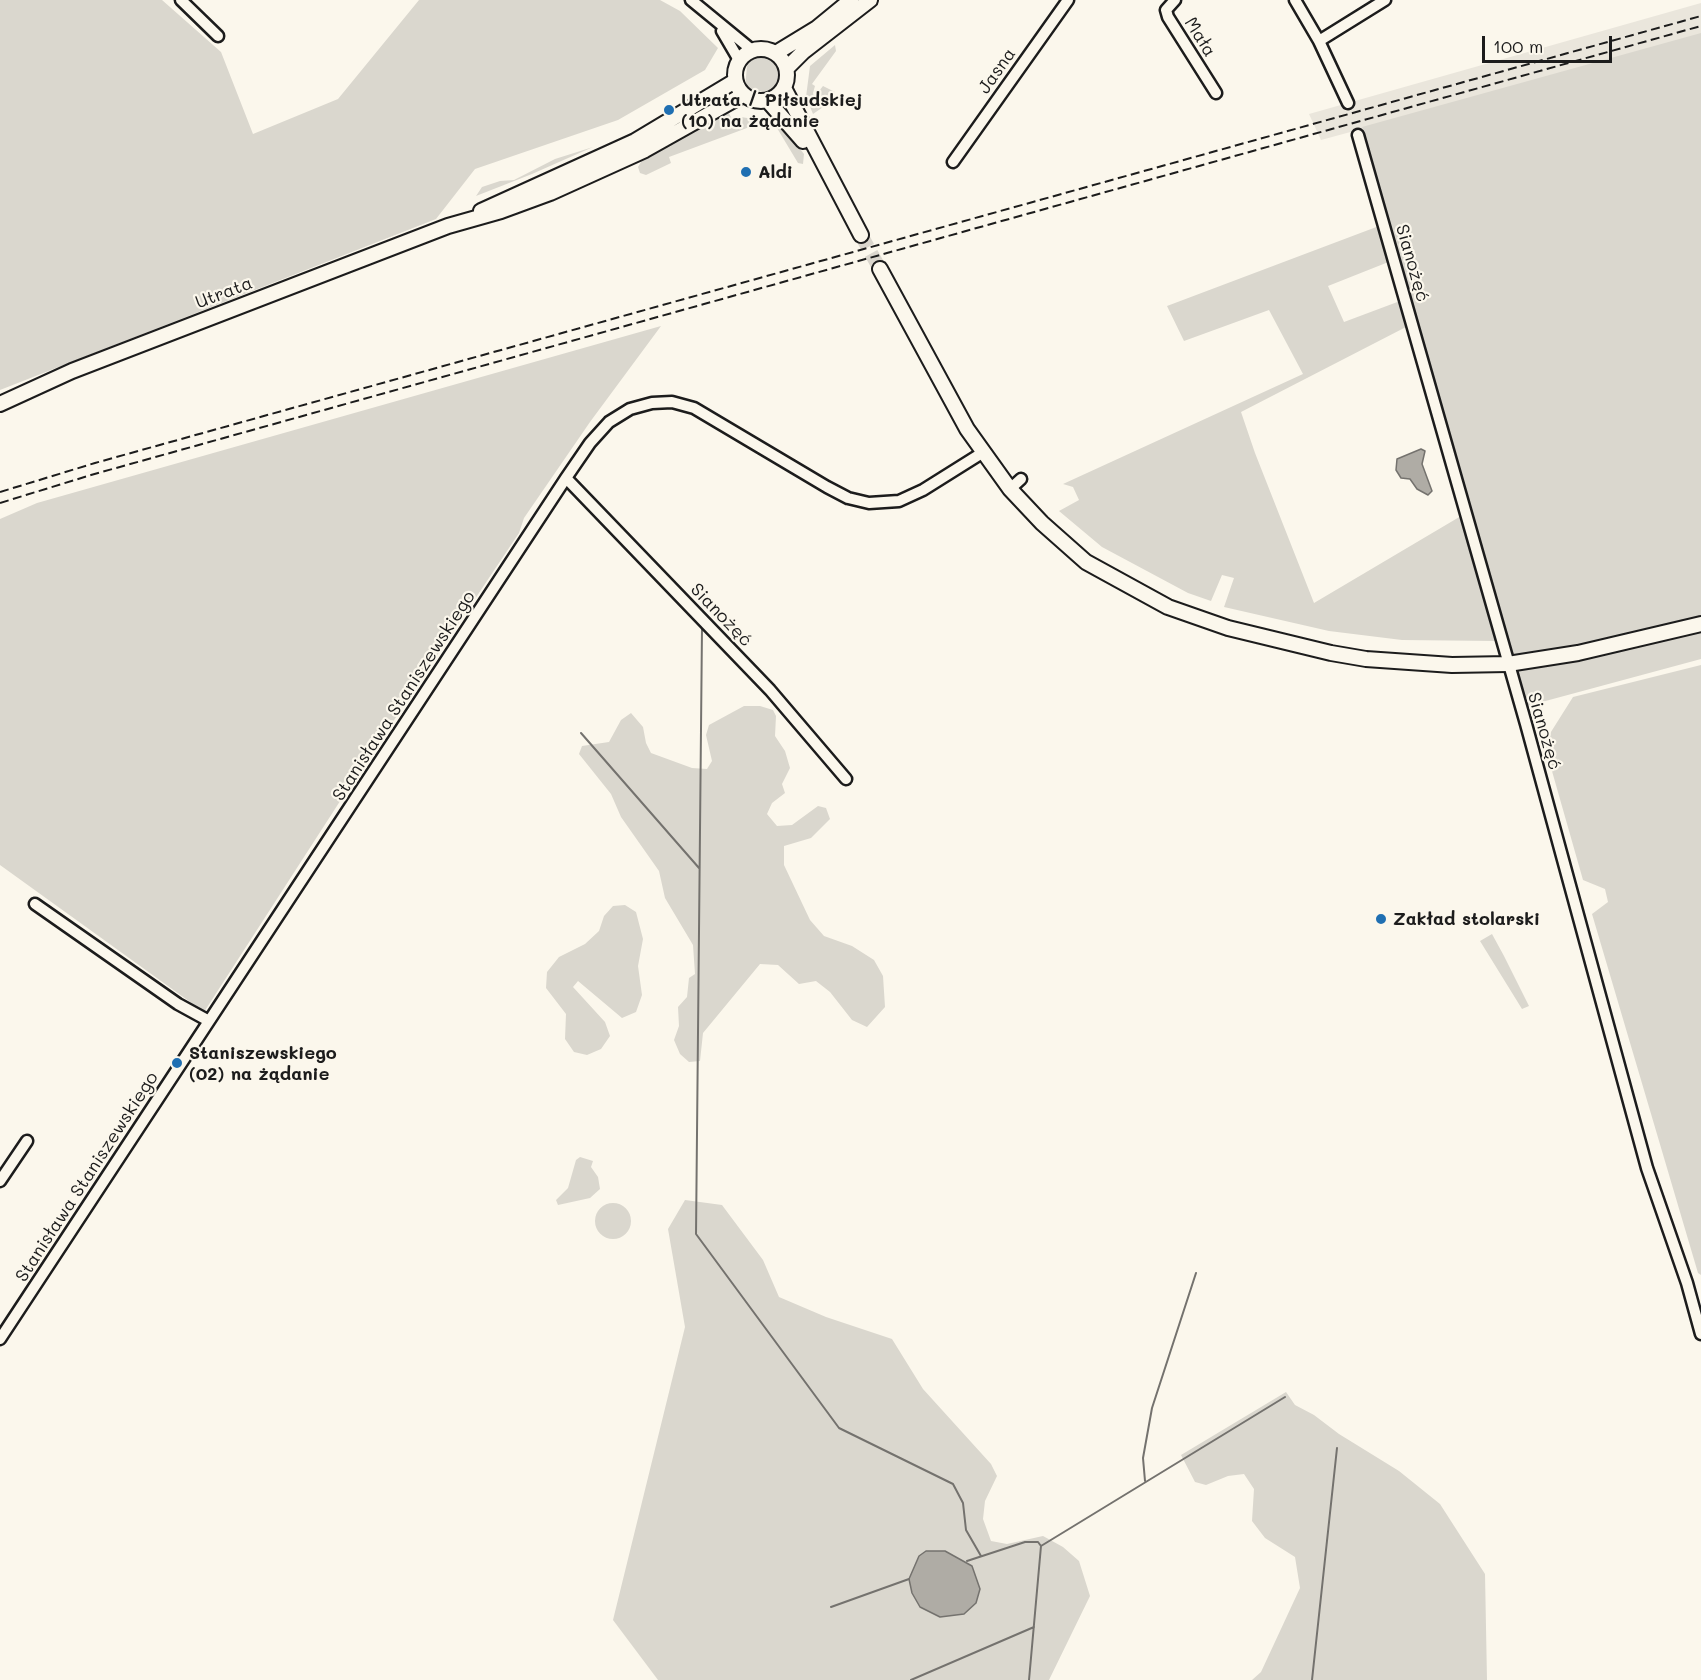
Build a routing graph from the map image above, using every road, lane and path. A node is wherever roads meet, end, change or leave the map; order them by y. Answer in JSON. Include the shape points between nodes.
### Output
{"nodes":[{"id":1,"x":181,"y":0,"type":"edge"},
{"id":2,"x":691,"y":0,"type":"edge"},
{"id":3,"x":851,"y":0,"type":"edge"},
{"id":4,"x":870,"y":0,"type":"edge"},
{"id":5,"x":1068,"y":0,"type":"edge"},
{"id":6,"x":1175,"y":0,"type":"edge"},
{"id":7,"x":1295,"y":0,"type":"edge"},
{"id":8,"x":1385,"y":0,"type":"edge"},
{"id":9,"x":717,"y":24,"type":"junction"},
{"id":10,"x":219,"y":36,"type":"dead end"},
{"id":11,"x":1319,"y":41,"type":"junction"},
{"id":12,"x":752,"y":50,"type":"junction"},
{"id":13,"x":776,"y":53,"type":"junction"},
{"id":14,"x":739,"y":60,"type":"junction"},
{"id":15,"x":787,"y":68,"type":"junction"},
{"id":16,"x":735,"y":81,"type":"junction"},
{"id":17,"x":784,"y":88,"type":"junction"},
{"id":18,"x":1216,"y":93,"type":"dead end"},
{"id":19,"x":743,"y":95,"type":"junction"},
{"id":20,"x":768,"y":101,"type":"junction"},
{"id":21,"x":1348,"y":103,"type":"dead end"},
{"id":22,"x":1358,"y":135,"type":"dead end"},
{"id":23,"x":953,"y":162,"type":"dead end"},
{"id":24,"x":834,"y":185,"type":"junction"},
{"id":25,"x":464,"y":220,"type":"junction"},
{"id":26,"x":861,"y":236,"type":"tunnel mouth"},
{"id":27,"x":880,"y":269,"type":"tunnel mouth"},
{"id":28,"x":0,"y":404,"type":"edge"},
{"id":29,"x":982,"y":453,"type":"junction"},
{"id":30,"x":567,"y":478,"type":"junction"},
{"id":31,"x":1021,"y":479,"type":"dead end"},
{"id":32,"x":1010,"y":489,"type":"junction"},
{"id":33,"x":1701,"y":624,"type":"edge"},
{"id":34,"x":1508,"y":664,"type":"junction"},
{"id":35,"x":846,"y":779,"type":"dead end"},
{"id":36,"x":35,"y":904,"type":"dead end"},
{"id":37,"x":209,"y":1021,"type":"junction"},
{"id":38,"x":27,"y":1141,"type":"dead end"},
{"id":39,"x":0,"y":1181,"type":"edge"},
{"id":40,"x":1701,"y":1334,"type":"edge"},
{"id":41,"x":0,"y":1339,"type":"edge"}],
"edges":[{"from":1,"to":10,"type":"street"},
{"from":2,"to":9,"type":"street"},
{"from":3,"to":13,"type":"main road","via":[[817,28]]},
{"from":4,"to":15,"type":"main road"},
{"from":5,"to":23,"type":"street","name":"Jasna"},
{"from":6,"to":18,"type":"street","name":"Mała","via":[[1166,10],[1168,17]]},
{"from":7,"to":11,"type":"street"},
{"from":8,"to":11,"type":"street"},
{"from":9,"to":12,"type":"street"},
{"from":9,"to":14,"type":"street"},
{"from":11,"to":21,"type":"street"},
{"from":12,"to":13,"type":"main road"},
{"from":12,"to":14,"type":"main road"},
{"from":13,"to":15,"type":"main road"},
{"from":14,"to":16,"type":"main road"},
{"from":15,"to":17,"type":"main road"},
{"from":16,"to":19,"type":"main road"},
{"from":16,"to":25,"type":"main road","name":"Utrata","via":[[635,141],[513,194]]},
{"from":17,"to":20,"type":"main road"},
{"from":17,"to":24,"type":"main road"},
{"from":19,"to":20,"type":"main road"},
{"from":19,"to":25,"type":"main road","name":"Utrata","via":[[645,150],[585,178],[501,212]]},
{"from":20,"to":24,"type":"main road","via":[[801,138]]},
{"from":22,"to":34,"type":"street","name":"Sianożęć"},
{"from":24,"to":26,"type":"main road"},
{"from":25,"to":28,"type":"main road","name":"Utrata","via":[[72,371]]},
{"from":27,"to":29,"type":"main road"},
{"from":29,"to":30,"type":"street","name":"Stanisława Staniszewskiego","via":[[899,501],[869,503],[827,487],[694,408],[662,402],[637,406],[609,422]]},
{"from":29,"to":32,"type":"main road"},
{"from":30,"to":35,"type":"street","name":"Sianożęć","via":[[770,690]]},
{"from":30,"to":37,"type":"street","name":"Stanisława Staniszewskiego"},
{"from":31,"to":32,"type":"street"},
{"from":32,"to":34,"type":"main road","via":[[1086,562],[1197,618],[1366,660]]},
{"from":33,"to":34,"type":"main road","via":[[1578,654]]},
{"from":34,"to":40,"type":"street","name":"Sianożęć","via":[[1647,1168]]},
{"from":36,"to":37,"type":"street","via":[[178,1004]]},
{"from":37,"to":41,"type":"street","name":"Stanisława Staniszewskiego"},
{"from":38,"to":39,"type":"street"}]}
